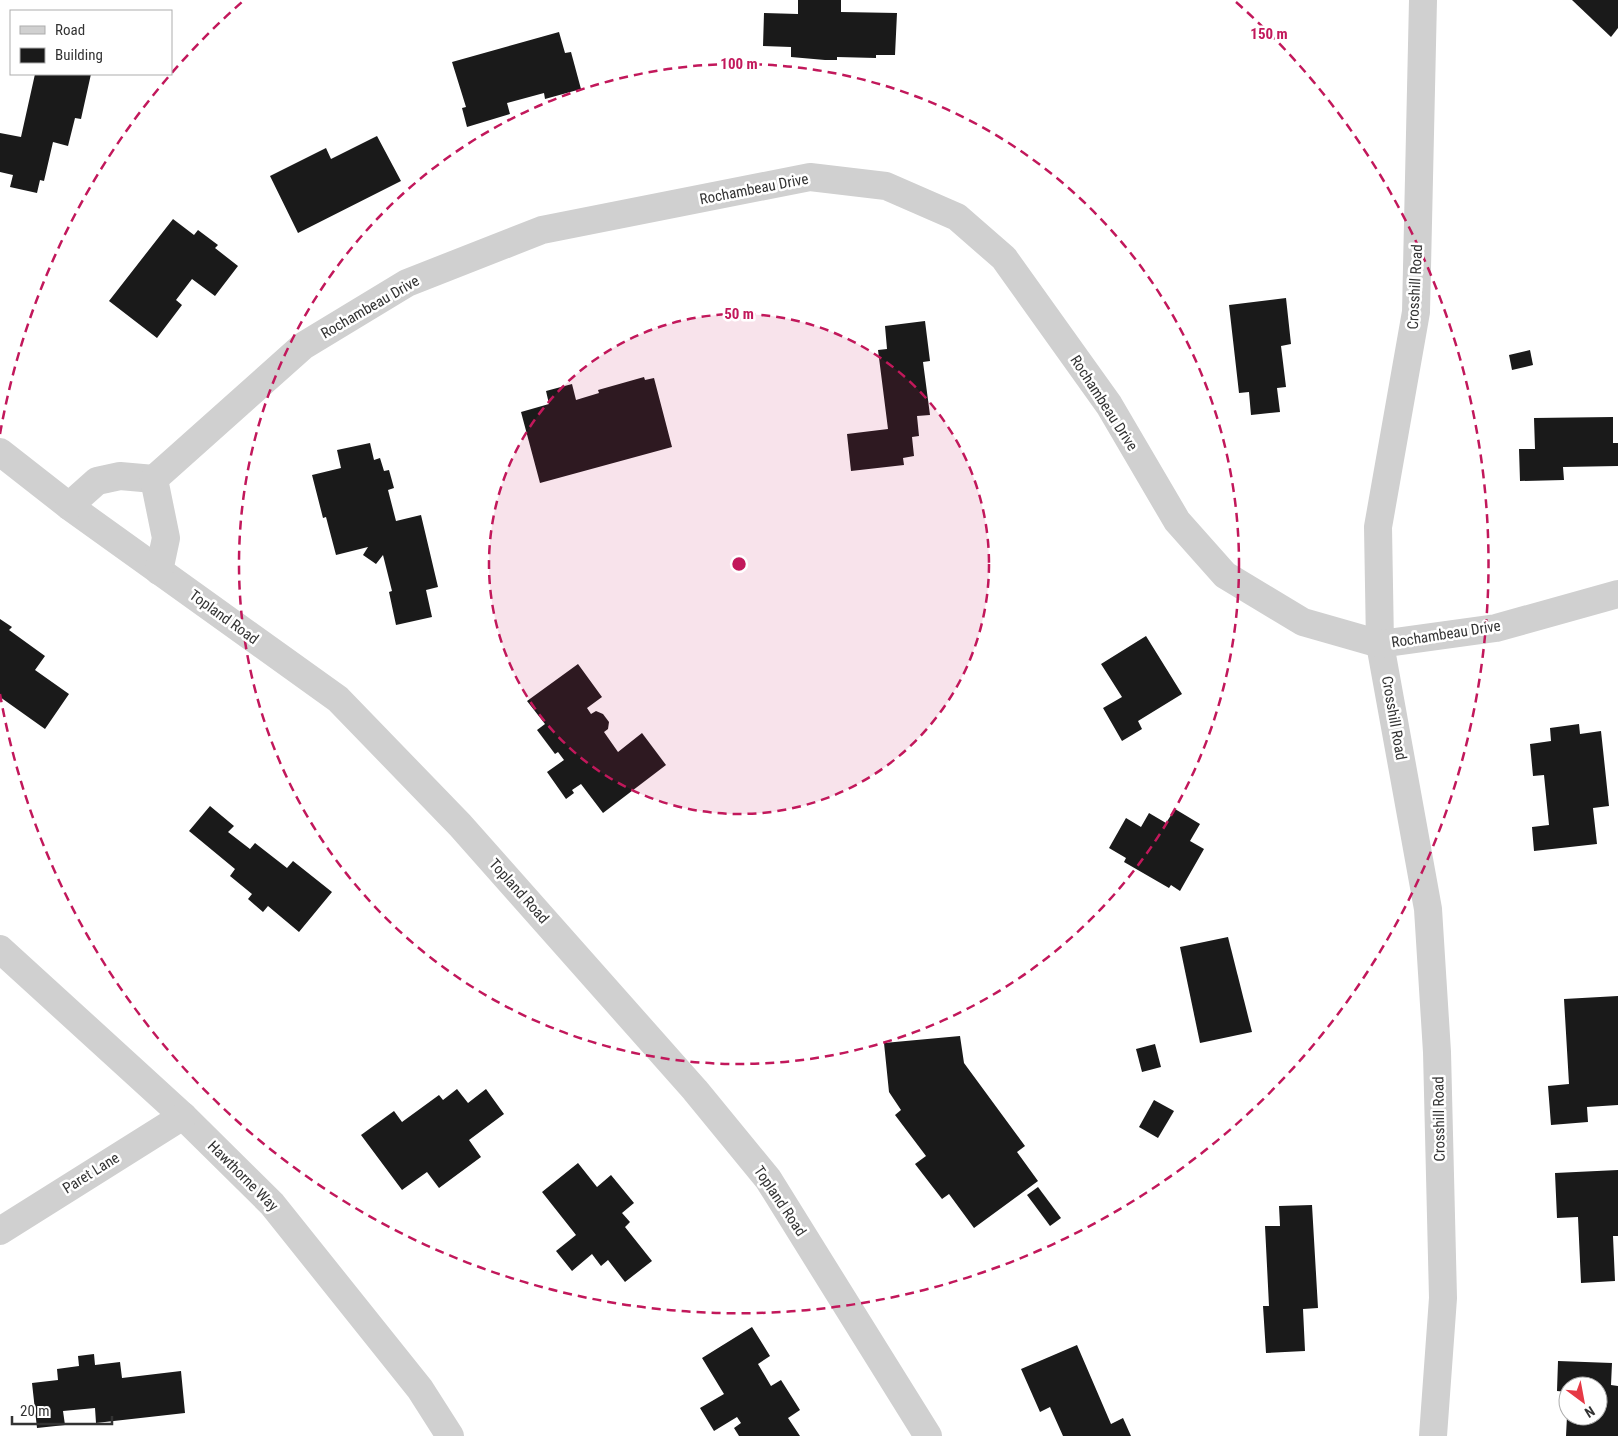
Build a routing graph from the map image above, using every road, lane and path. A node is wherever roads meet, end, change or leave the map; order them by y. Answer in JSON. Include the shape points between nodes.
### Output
{"nodes":[{"id":1,"x":1423,"y":0,"type":"edge"},
{"id":2,"x":0,"y":452,"type":"edge"},
{"id":3,"x":154,"y":478,"type":"junction"},
{"id":4,"x":69,"y":506,"type":"junction"},
{"id":5,"x":159,"y":571,"type":"junction"},
{"id":6,"x":1618,"y":594,"type":"edge"},
{"id":7,"x":1380,"y":644,"type":"junction"},
{"id":8,"x":0,"y":949,"type":"edge"},
{"id":9,"x":183,"y":1116,"type":"junction"},
{"id":10,"x":0,"y":1231,"type":"edge"},
{"id":11,"x":450,"y":1436,"type":"edge"},
{"id":12,"x":928,"y":1436,"type":"edge"},
{"id":13,"x":1433,"y":1436,"type":"edge"}],
"edges":[{"from":1,"to":7,"type":"street","name":"Crosshill Road","via":[[1416,312],[1378,527]]},
{"from":2,"to":4,"type":"street","name":"Topland Road"},
{"from":3,"to":4,"type":"street","via":[[120,476],[97,481]]},
{"from":3,"to":5,"type":"street","via":[[166,538]]},
{"from":3,"to":7,"type":"street","name":"Rochambeau Drive","via":[[303,346],[416,280],[542,230],[810,177],[886,186],[957,217],[1004,258],[1109,405],[1176,521],[1224,575],[1303,622]]},
{"from":4,"to":5,"type":"street","name":"Topland Road"},
{"from":5,"to":12,"type":"street","name":"Topland Road","via":[[338,699],[460,825],[695,1090],[768,1179]]},
{"from":6,"to":7,"type":"street","name":"Rochambeau Drive","via":[[1496,628]]},
{"from":7,"to":13,"type":"street","name":"Crosshill Road","via":[[1428,909],[1437,1052],[1443,1298]]},
{"from":8,"to":9,"type":"street","name":"Hawthorne Way"},
{"from":9,"to":10,"type":"street","name":"Paret Lane"},
{"from":9,"to":11,"type":"street","name":"Hawthorne Way","via":[[272,1204],[420,1389]]}]}
